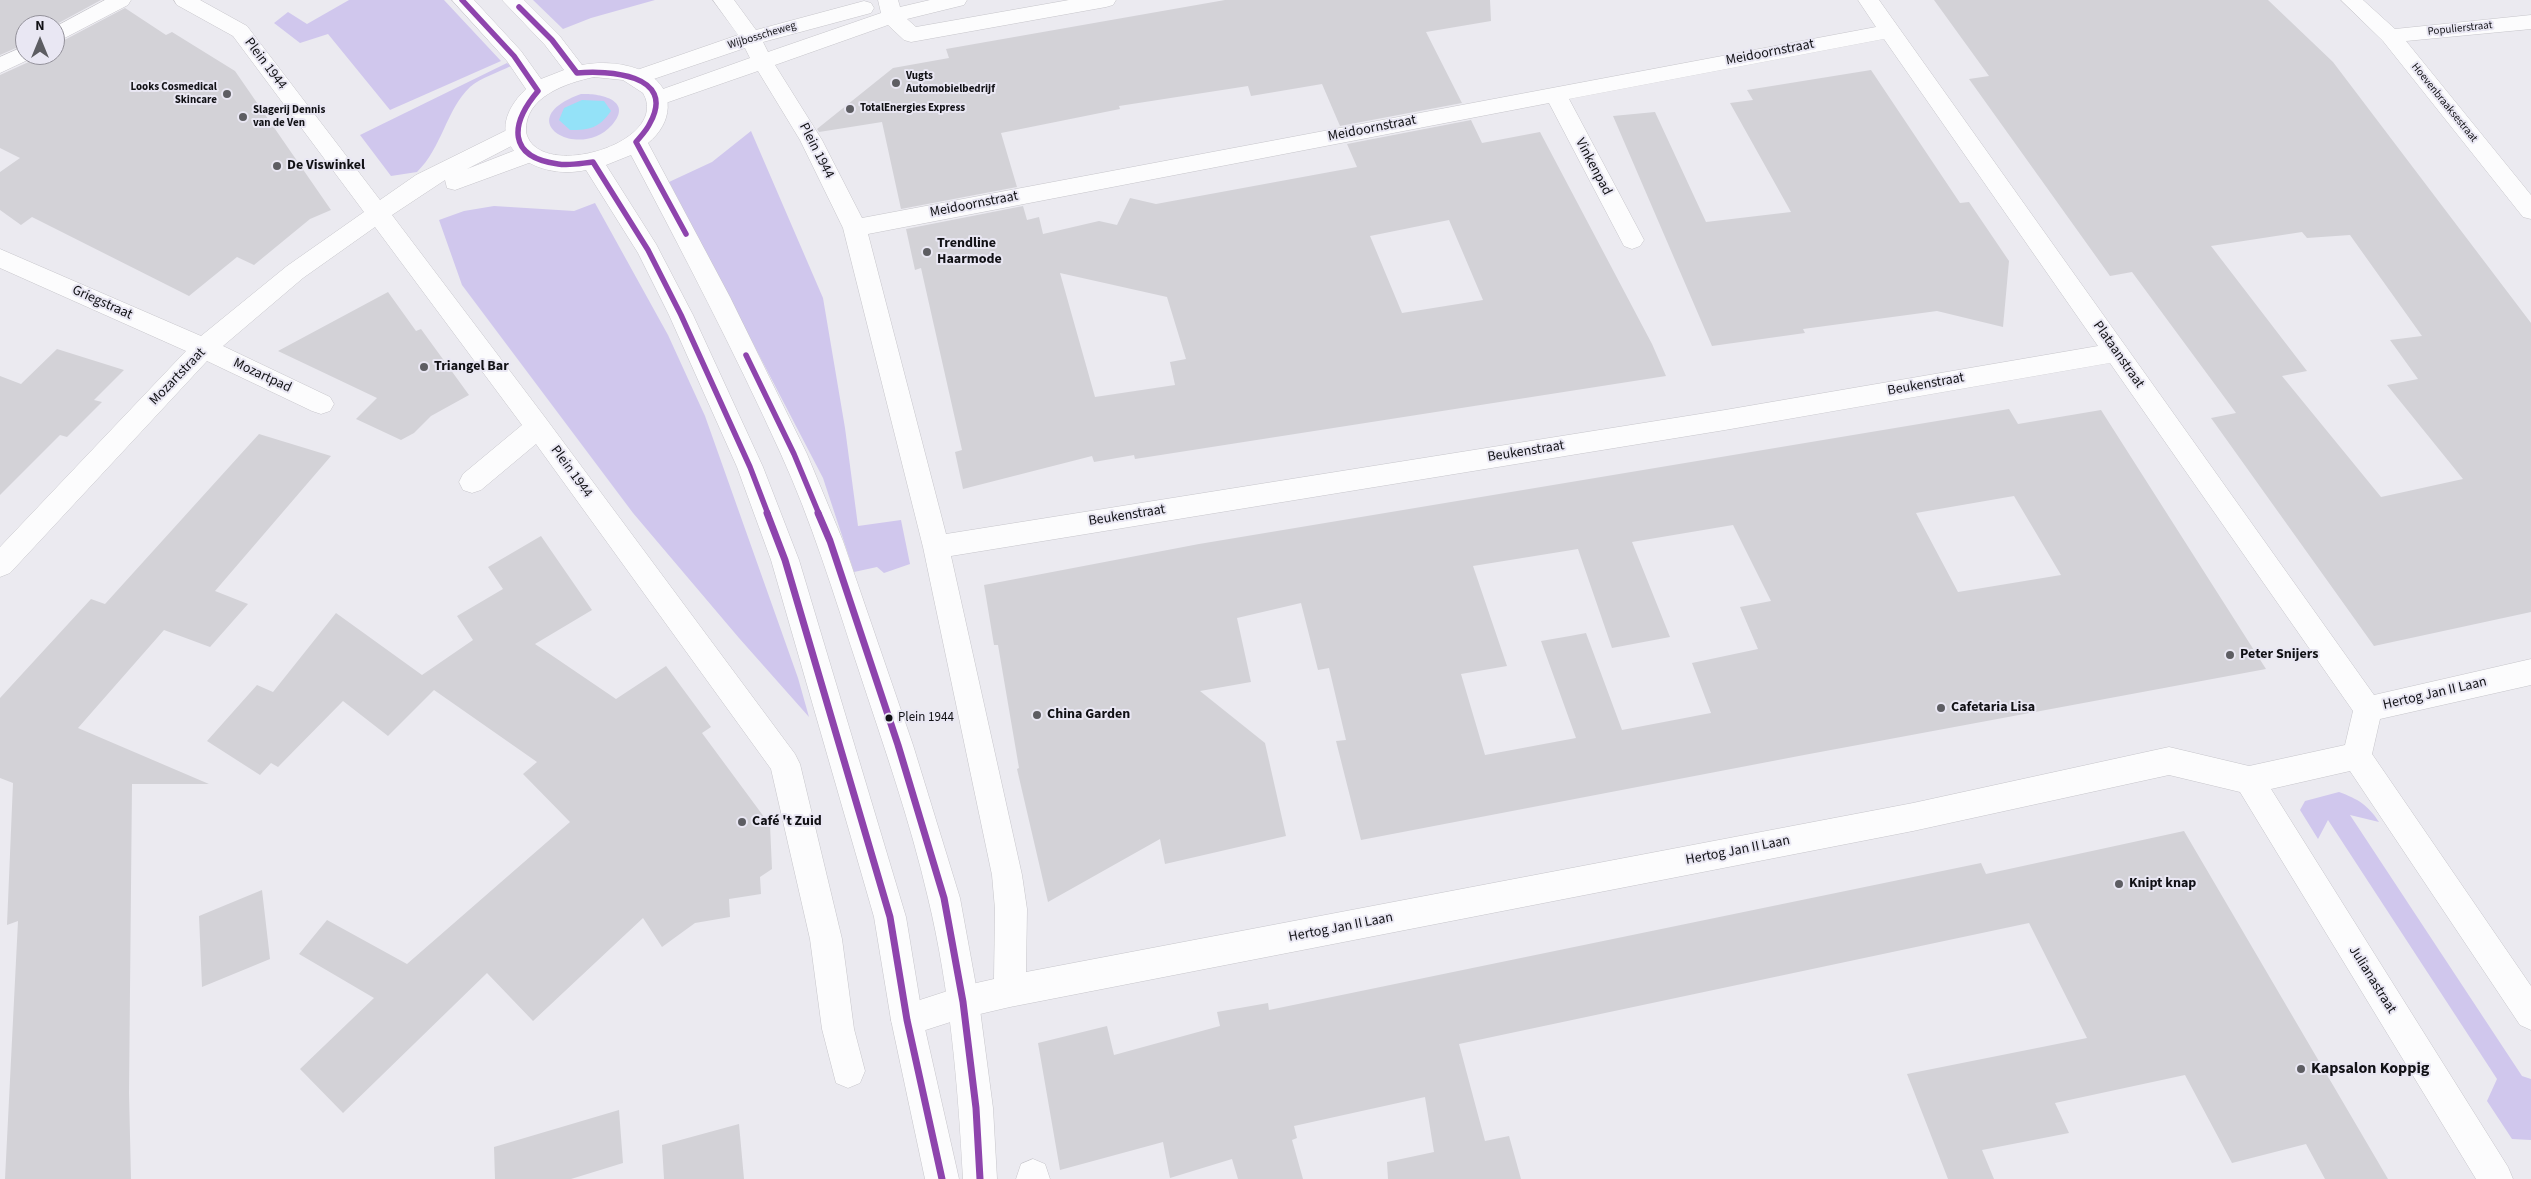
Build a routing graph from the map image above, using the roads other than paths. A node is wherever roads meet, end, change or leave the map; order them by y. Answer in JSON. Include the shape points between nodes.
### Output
{"nodes":[{"id":1,"x":121,"y":0,"type":"edge"},
{"id":2,"x":184,"y":0,"type":"edge"},
{"id":3,"x":462,"y":0,"type":"edge"},
{"id":4,"x":512,"y":0,"type":"edge"},
{"id":5,"x":723,"y":0,"type":"edge"},
{"id":6,"x":957,"y":0,"type":"edge"},
{"id":7,"x":1106,"y":0,"type":"edge"},
{"id":8,"x":1868,"y":0,"type":"edge"},
{"id":9,"x":2351,"y":0,"type":"edge"},
{"id":10,"x":893,"y":5,"type":"edge"},
{"id":11,"x":2531,"y":22,"type":"edge"},
{"id":12,"x":1889,"y":30,"type":"junction"},
{"id":13,"x":65,"y":31,"type":"edge"},
{"id":14,"x":2390,"y":36,"type":"junction"},
{"id":15,"x":751,"y":38,"type":"junction"},
{"id":16,"x":15,"y":58,"type":"edge"},
{"id":17,"x":762,"y":61,"type":"junction"},
{"id":18,"x":0,"y":66,"type":"edge"},
{"id":19,"x":577,"y":73,"type":"junction"},
{"id":20,"x":639,"y":78,"type":"junction"},
{"id":21,"x":538,"y":90,"type":"junction"},
{"id":22,"x":1555,"y":94,"type":"junction"},
{"id":23,"x":657,"y":99,"type":"junction"},
{"id":24,"x":515,"y":135,"type":"junction"},
{"id":25,"x":636,"y":142,"type":"junction"},
{"id":26,"x":529,"y":154,"type":"junction"},
{"id":27,"x":593,"y":162,"type":"junction"},
{"id":28,"x":2531,"y":211,"type":"edge"},
{"id":29,"x":377,"y":212,"type":"junction"},
{"id":30,"x":854,"y":228,"type":"junction"},
{"id":31,"x":1632,"y":240,"type":"dead end"},
{"id":32,"x":0,"y":258,"type":"edge"},
{"id":33,"x":204,"y":348,"type":"junction"},
{"id":34,"x":2116,"y":352,"type":"junction"},
{"id":35,"x":321,"y":404,"type":"dead end"},
{"id":36,"x":538,"y":427,"type":"junction"},
{"id":37,"x":472,"y":482,"type":"dead end"},
{"id":38,"x":936,"y":547,"type":"junction"},
{"id":39,"x":0,"y":565,"type":"edge"},
{"id":40,"x":2531,"y":672,"type":"edge"},
{"id":41,"x":2368,"y":709,"type":"junction"},
{"id":42,"x":2357,"y":756,"type":"junction"},
{"id":43,"x":2249,"y":780,"type":"junction"},
{"id":44,"x":1010,"y":991,"type":"junction"},
{"id":45,"x":963,"y":1002,"type":"junction"},
{"id":46,"x":2531,"y":1014,"type":"edge"},
{"id":47,"x":907,"y":1020,"type":"junction"},
{"id":48,"x":848,"y":1071,"type":"dead end"},
{"id":49,"x":942,"y":1179,"type":"edge"},
{"id":50,"x":980,"y":1179,"type":"edge"},
{"id":51,"x":2496,"y":1179,"type":"edge"}],
"edges":[{"from":1,"to":13,"type":"street"},
{"from":2,"to":29,"type":"street","name":"Plein 1944","via":[[240,30]]},
{"from":3,"to":21,"type":"street","via":[[514,56]]},
{"from":4,"to":19,"type":"street","via":[[552,40]]},
{"from":5,"to":15,"type":"street","name":"Plein 1944"},
{"from":6,"to":10,"type":"street","name":"Wijbosscheweg"},
{"from":7,"to":10,"type":"street","via":[[911,35]]},
{"from":8,"to":12,"type":"street","name":"Plataanstraat"},
{"from":9,"to":14,"type":"street","name":"Hoevenbraaksestraat"},
{"from":10,"to":15,"type":"street","name":"Wijbosscheweg"},
{"from":10,"to":17,"type":"street","name":"Wijbosscheweg"},
{"from":11,"to":14,"type":"street","name":"Populierstraat"},
{"from":12,"to":22,"type":"street","name":"Meidoornstraat"},
{"from":12,"to":34,"type":"street","name":"Plataanstraat"},
{"from":14,"to":28,"type":"street","name":"Hoevenbraaksestraat"},
{"from":15,"to":17,"type":"street","name":"Plein 1944"},
{"from":15,"to":20,"type":"street","name":"Wijbosscheweg"},
{"from":16,"to":18,"type":"street"},
{"from":17,"to":23,"type":"street","name":"Wijbosscheweg"},
{"from":17,"to":30,"type":"street","name":"Plein 1944","via":[[783,90],[811,140]]},
{"from":19,"to":20,"type":"street","via":[[610,70]]},
{"from":19,"to":21,"type":"street"},
{"from":20,"to":23,"type":"street"},
{"from":21,"to":24,"type":"street","via":[[519,112]]},
{"from":22,"to":30,"type":"street","name":"Meidoornstraat"},
{"from":22,"to":31,"type":"street","name":"Vinkenpad"},
{"from":23,"to":25,"type":"street","via":[[654,121]]},
{"from":24,"to":26,"type":"street"},
{"from":24,"to":29,"type":"street","name":"Mozartstraat","via":[[424,181]]},
{"from":25,"to":27,"type":"street"},
{"from":25,"to":45,"type":"street","via":[[722,305],[794,454],[830,540],[898,744],[944,898]]},
{"from":26,"to":27,"type":"street","via":[[555,164]]},
{"from":26,"to":29,"type":"street","name":"Mozartstraat"},
{"from":27,"to":47,"type":"street","via":[[648,250],[681,315],[750,466],[785,560],[890,917]]},
{"from":29,"to":33,"type":"street","name":"Mozartstraat","via":[[295,272]]},
{"from":29,"to":36,"type":"street","name":"Plein 1944"},
{"from":30,"to":38,"type":"street","name":"Plein 1944"},
{"from":32,"to":33,"type":"street","name":"Griegstraat"},
{"from":33,"to":35,"type":"street","name":"Mozartpad"},
{"from":33,"to":39,"type":"street","name":"Mozartstraat"},
{"from":34,"to":38,"type":"street","name":"Beukenstraat","via":[[1725,420]]},
{"from":34,"to":41,"type":"street","name":"Plataanstraat"},
{"from":36,"to":37,"type":"street"},
{"from":36,"to":48,"type":"street","name":"Plein 1944","via":[[785,764],[826,940],[838,1029]]},
{"from":38,"to":44,"type":"street","name":"Plein 1944","via":[[1007,875],[1011,909]]},
{"from":40,"to":41,"type":"street","name":"Hertog Jan II Laan"},
{"from":41,"to":42,"type":"street","name":"Hertog Jan II Laan"},
{"from":42,"to":43,"type":"street","name":"Hertog Jan II Laan"},
{"from":42,"to":46,"type":"street"},
{"from":43,"to":44,"type":"street","name":"Hertog Jan II Laan","via":[[2169,761],[1913,817]]},
{"from":43,"to":51,"type":"street","name":"Julianastraat"},
{"from":44,"to":45,"type":"street","name":"Hertog Jan II Laan"},
{"from":45,"to":47,"type":"street","name":"Hertog Jan II Laan"},
{"from":45,"to":50,"type":"street","via":[[976,1108]]},
{"from":47,"to":49,"type":"street"}]}
